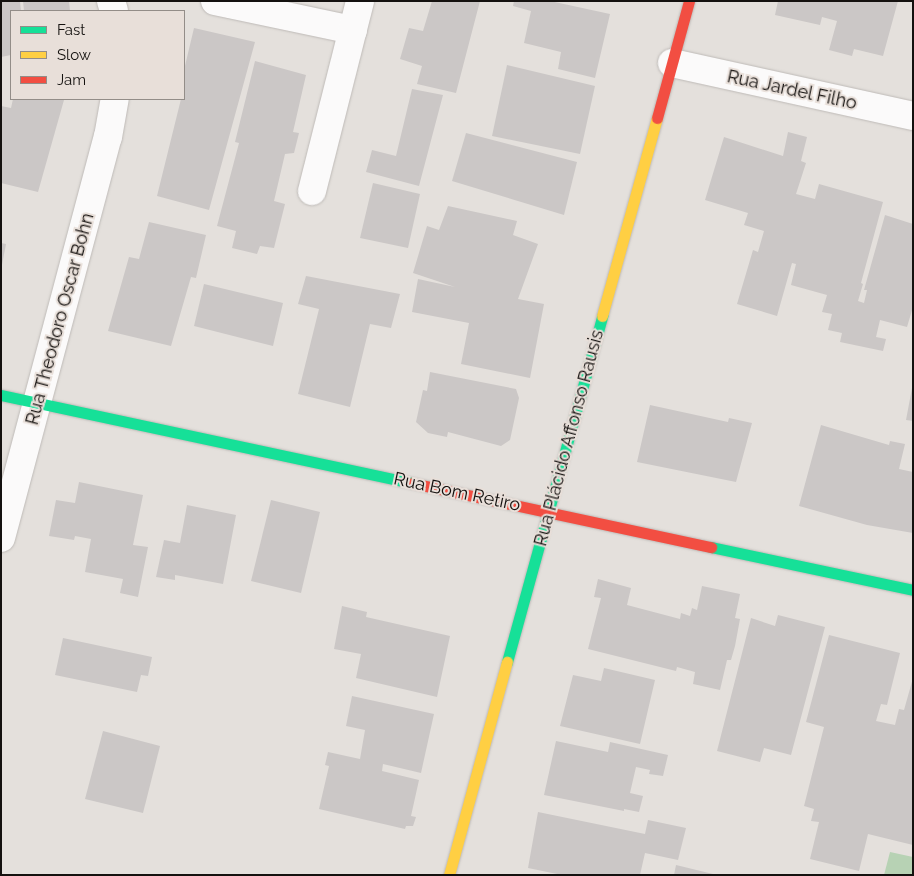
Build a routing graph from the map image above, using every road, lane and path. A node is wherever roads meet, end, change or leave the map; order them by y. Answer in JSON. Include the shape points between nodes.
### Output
{"nodes":[{"id":1,"x":215,"y":1,"type":"edge"},
{"id":2,"x":360,"y":1,"type":"edge"},
{"id":3,"x":689,"y":1,"type":"edge"},
{"id":4,"x":353,"y":30,"type":"junction"},
{"id":5,"x":672,"y":63,"type":"junction"},
{"id":6,"x":114,"y":100,"type":"edge"},
{"id":7,"x":913,"y":116,"type":"edge"},
{"id":8,"x":312,"y":191,"type":"dead end"},
{"id":9,"x":1,"y":395,"type":"edge"},
{"id":10,"x":38,"y":403,"type":"junction"},
{"id":11,"x":548,"y":512,"type":"junction"},
{"id":12,"x":1,"y":538,"type":"edge"},
{"id":13,"x":913,"y":590,"type":"edge"},
{"id":14,"x":448,"y":875,"type":"edge"}],
"edges":[{"from":1,"to":4,"type":"street"},
{"from":2,"to":4,"type":"street"},
{"from":3,"to":5,"type":"street","name":"Rua Plácido Affonso Rausis"},
{"from":4,"to":8,"type":"street"},
{"from":5,"to":7,"type":"street","name":"Rua Jardel Filho"},
{"from":5,"to":11,"type":"street","name":"Rua Plácido Affonso Rausis"},
{"from":6,"to":10,"type":"street","name":"Rua Theodoro Oscar Bohn","via":[[108,136]]},
{"from":9,"to":10,"type":"street","name":"Rua Bom Retiro"},
{"from":10,"to":11,"type":"street","name":"Rua Bom Retiro"},
{"from":10,"to":12,"type":"street","name":"Rua Theodoro Oscar Bohn"},
{"from":11,"to":13,"type":"street","name":"Rua Bom Retiro"},
{"from":11,"to":14,"type":"street","name":"Rua Plácido Affonso Rausis"}]}
